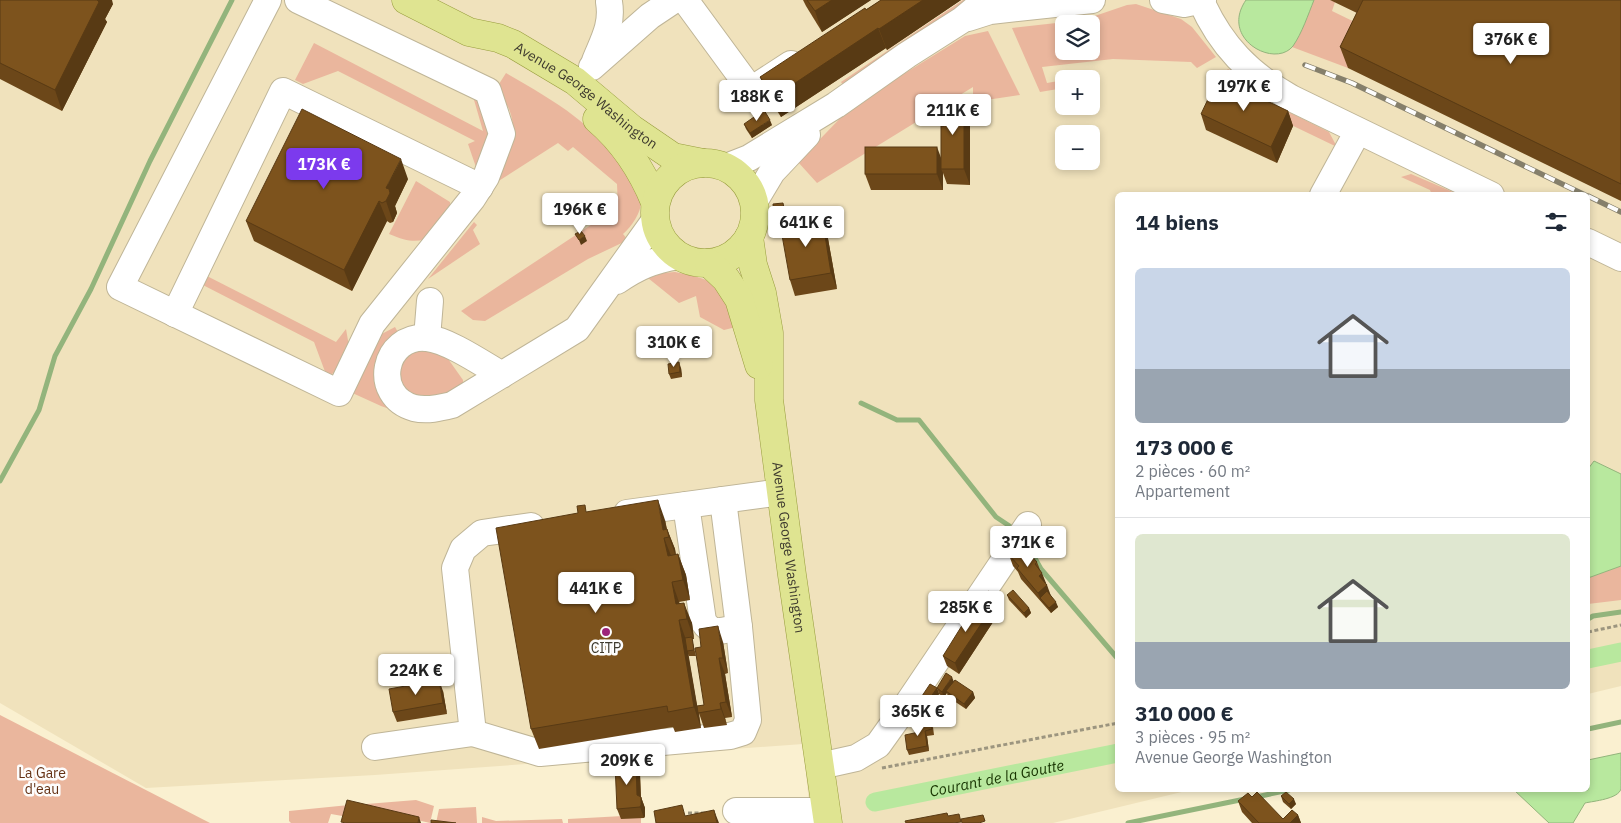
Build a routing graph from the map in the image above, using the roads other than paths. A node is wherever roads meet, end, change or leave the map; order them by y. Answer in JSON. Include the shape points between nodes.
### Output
{"nodes":[{"id":1,"x":268,"y":0,"type":"edge"},
{"id":2,"x":298,"y":0,"type":"edge"},
{"id":3,"x":406,"y":0,"type":"edge"},
{"id":4,"x":674,"y":0,"type":"edge"},
{"id":5,"x":685,"y":0,"type":"edge"},
{"id":6,"x":986,"y":0,"type":"edge"},
{"id":7,"x":1092,"y":0,"type":"edge"},
{"id":8,"x":1163,"y":0,"type":"edge"},
{"id":9,"x":1202,"y":0,"type":"edge"},
{"id":10,"x":609,"y":2,"type":"dead end"},
{"id":11,"x":650,"y":8,"type":"edge"},
{"id":12,"x":962,"y":20,"type":"junction"},
{"id":13,"x":469,"y":32,"type":"junction"},
{"id":14,"x":809,"y":53,"type":"edge"},
{"id":15,"x":584,"y":74,"type":"junction"},
{"id":16,"x":836,"y":105,"type":"junction"},
{"id":17,"x":1358,"y":131,"type":"junction"},
{"id":18,"x":714,"y":165,"type":"junction"},
{"id":19,"x":480,"y":187,"type":"junction"},
{"id":20,"x":1325,"y":192,"type":"edge"},
{"id":21,"x":1485,"y":192,"type":"edge"},
{"id":22,"x":754,"y":202,"type":"junction"},
{"id":23,"x":655,"y":211,"type":"junction"},
{"id":24,"x":749,"y":237,"type":"junction"},
{"id":25,"x":1590,"y":243,"type":"edge"},
{"id":26,"x":678,"y":256,"type":"junction"},
{"id":27,"x":1621,"y":258,"type":"edge"},
{"id":28,"x":709,"y":263,"type":"junction"},
{"id":29,"x":608,"y":286,"type":"junction"},
{"id":30,"x":430,"y":301,"type":"dead end"},
{"id":31,"x":175,"y":314,"type":"junction"},
{"id":32,"x":427,"y":338,"type":"junction"},
{"id":33,"x":502,"y":375,"type":"junction"},
{"id":34,"x":769,"y":400,"type":"junction"},
{"id":35,"x":781,"y":492,"type":"junction"},
{"id":36,"x":723,"y":500,"type":"junction"},
{"id":37,"x":686,"y":505,"type":"junction"},
{"id":38,"x":608,"y":516,"type":"edge"},
{"id":39,"x":550,"y":524,"type":"edge"},
{"id":40,"x":1028,"y":525,"type":"dead end"},
{"id":41,"x":739,"y":627,"type":"junction"},
{"id":42,"x":473,"y":733,"type":"junction"},
{"id":43,"x":375,"y":748,"type":"dead end"},
{"id":44,"x":820,"y":766,"type":"junction"},
{"id":45,"x":736,"y":812,"type":"road end"},
{"id":46,"x":827,"y":817,"type":"edge"}],
"edges":[{"from":1,"to":31,"type":"street","via":[[120,287]]},
{"from":2,"to":19,"type":"street","via":[[488,91],[502,134]]},
{"from":3,"to":13,"type":"main road","name":"Avenue George Washington"},
{"from":4,"to":11,"type":"street"},
{"from":5,"to":14,"type":"street","via":[[751,90]]},
{"from":6,"to":12,"type":"street"},
{"from":7,"to":12,"type":"street","via":[[990,11]]},
{"from":8,"to":9,"type":"street","via":[[1184,4]]},
{"from":9,"to":17,"type":"street","via":[[1223,41],[1252,72],[1291,98]]},
{"from":10,"to":15,"type":"street","via":[[609,28]]},
{"from":11,"to":15,"type":"street"},
{"from":12,"to":16,"type":"street","via":[[907,54]]},
{"from":13,"to":15,"type":"main road","name":"Avenue George Washington","via":[[498,38]]},
{"from":13,"to":23,"type":"main road","name":"Avenue George Washington","via":[[490,52],[560,89],[619,139],[647,182]]},
{"from":15,"to":18,"type":"main road","name":"Avenue George Washington","via":[[632,128],[673,157]]},
{"from":16,"to":18,"type":"street","via":[[749,158]]},
{"from":16,"to":22,"type":"street","via":[[780,161]]},
{"from":17,"to":20,"type":"street"},
{"from":17,"to":21,"type":"street"},
{"from":18,"to":22,"type":"main road","via":[[744,182]]},
{"from":18,"to":23,"type":"main road","via":[[686,166],[672,174],[662,187]]},
{"from":19,"to":31,"type":"street","via":[[372,324],[339,393]]},
{"from":19,"to":31,"type":"street","via":[[283,91]]},
{"from":22,"to":24,"type":"main road","via":[[754,223]]},
{"from":23,"to":26,"type":"main road","via":[[659,234]]},
{"from":23,"to":29,"type":"street"},
{"from":24,"to":28,"type":"main road","via":[[734,254]]},
{"from":24,"to":34,"type":"main road","name":"Avenue George Washington","via":[[769,333]]},
{"from":25,"to":27,"type":"street"},
{"from":26,"to":28,"type":"main road"},
{"from":26,"to":29,"type":"street","via":[[639,266]]},
{"from":28,"to":34,"type":"main road","name":"Avenue George Washington","via":[[726,279],[739,299]]},
{"from":29,"to":33,"type":"street","via":[[577,329]]},
{"from":30,"to":32,"type":"street"},
{"from":32,"to":33,"type":"street","via":[[442,342]]},
{"from":32,"to":33,"type":"street","via":[[403,343],[389,362],[388,384],[402,402],[415,408],[436,409],[452,405]]},
{"from":34,"to":35,"type":"main road","name":"Avenue George Washington"},
{"from":35,"to":36,"type":"street"},
{"from":35,"to":44,"type":"main road","name":"Avenue George Washington"},
{"from":36,"to":37,"type":"street"},
{"from":36,"to":41,"type":"street"},
{"from":37,"to":38,"type":"street"},
{"from":37,"to":41,"type":"street","via":[[704,621],[708,629],[715,632]]},
{"from":39,"to":42,"type":"street","via":[[482,533],[464,549],[455,568]]},
{"from":40,"to":44,"type":"street","via":[[878,744],[856,758]]},
{"from":41,"to":42,"type":"street","via":[[748,720],[742,732],[730,736],[540,753]]},
{"from":42,"to":43,"type":"street"},
{"from":44,"to":46,"type":"main road","name":"Avenue George Washington"},
{"from":45,"to":46,"type":"street"}]}
